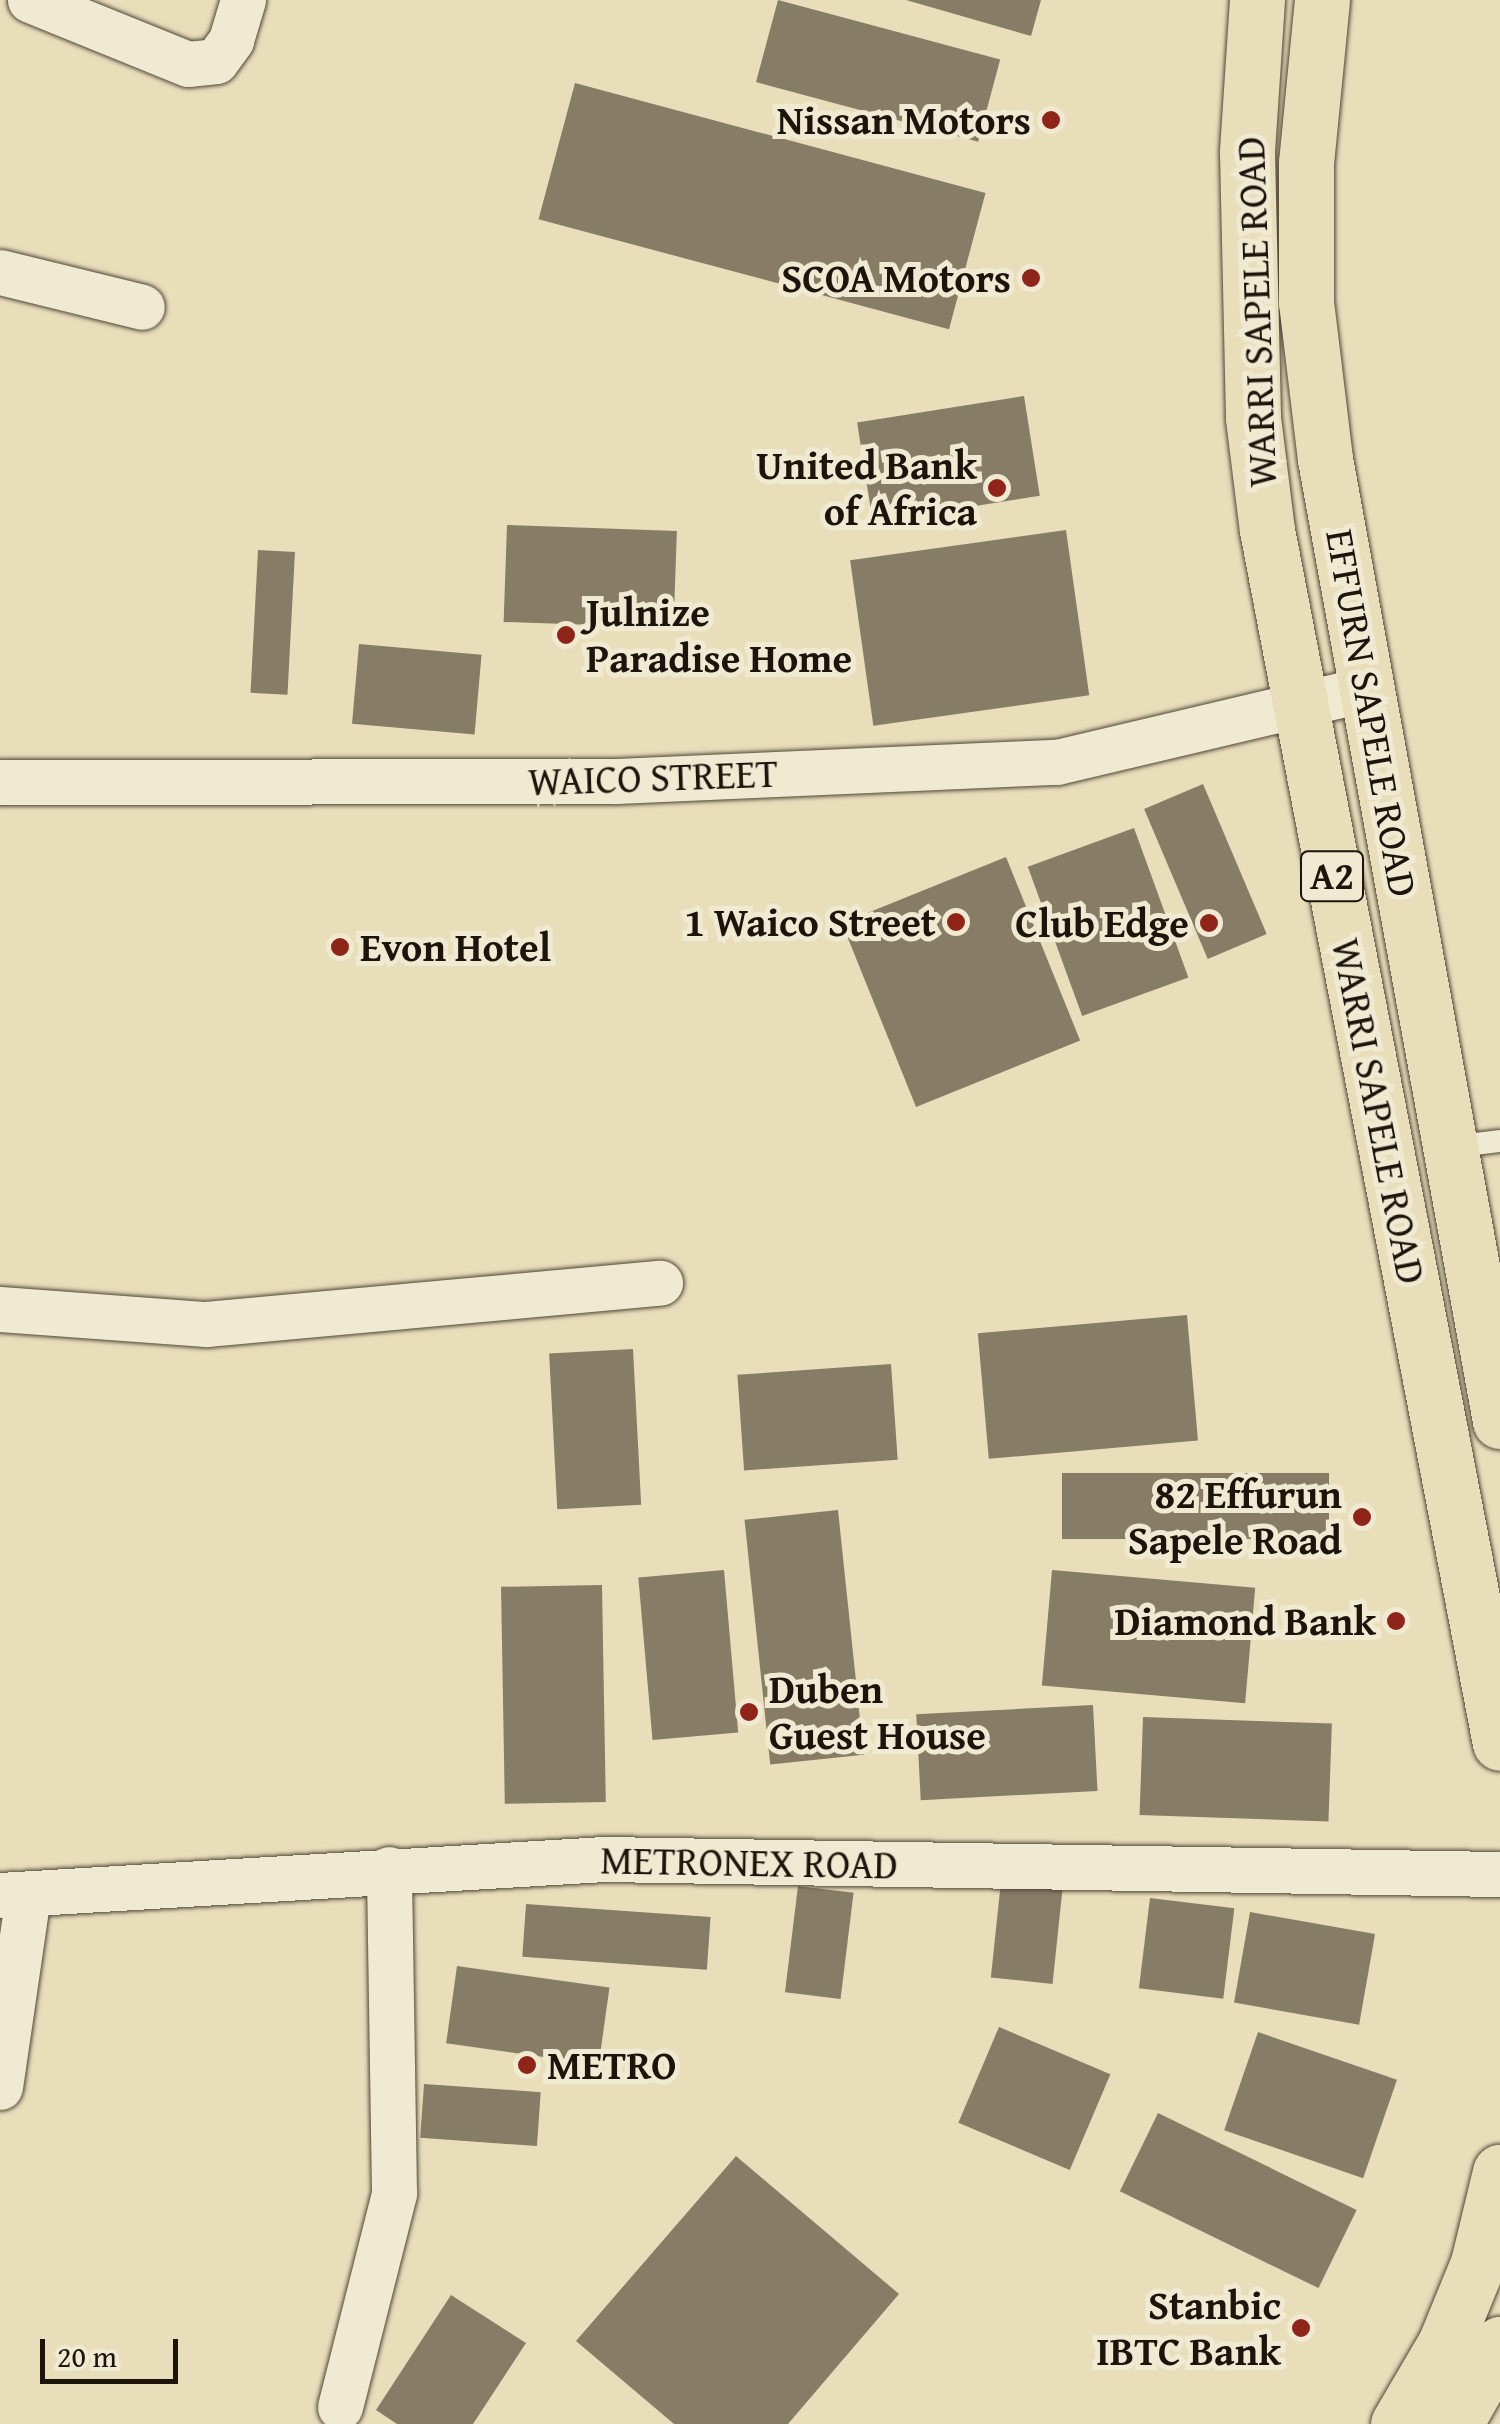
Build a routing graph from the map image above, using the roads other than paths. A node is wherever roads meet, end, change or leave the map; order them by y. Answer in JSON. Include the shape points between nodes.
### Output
{"nodes":[{"id":1,"x":30,"y":0,"type":"edge"},
{"id":2,"x":243,"y":0,"type":"edge"},
{"id":3,"x":1256,"y":0,"type":"edge"},
{"id":4,"x":1322,"y":0,"type":"edge"},
{"id":5,"x":0,"y":272,"type":"edge"},
{"id":6,"x":142,"y":307,"type":"dead end"},
{"id":7,"x":1367,"y":688,"type":"junction"},
{"id":8,"x":1300,"y":707,"type":"junction"},
{"id":9,"x":0,"y":782,"type":"edge"},
{"id":10,"x":1475,"y":1144,"type":"edge"},
{"id":11,"x":660,"y":1284,"type":"dead end"},
{"id":12,"x":0,"y":1309,"type":"edge"},
{"id":13,"x":1500,"y":1421,"type":"edge"},
{"id":14,"x":1500,"y":1743,"type":"edge"},
{"id":15,"x":389,"y":1869,"type":"junction"},
{"id":16,"x":1500,"y":1874,"type":"edge"},
{"id":17,"x":14,"y":1894,"type":"edge"},
{"id":18,"x":0,"y":2087,"type":"edge"},
{"id":19,"x":1500,"y":2172,"type":"edge"},
{"id":20,"x":1500,"y":2344,"type":"edge"},
{"id":21,"x":340,"y":2407,"type":"dead end"},
{"id":22,"x":1398,"y":2424,"type":"edge"},
{"id":23,"x":1455,"y":2424,"type":"edge"}],
"edges":[{"from":1,"to":2,"type":"street","via":[[188,64],[216,61],[232,40]]},
{"from":3,"to":8,"type":"highway","name":"WARRI SAPELE ROAD","number":"A2","via":[[1247,152],[1252,418]]},
{"from":4,"to":7,"type":"highway","name":"EFFURN SAPELE ROAD","number":"A2","via":[[1306,163],[1306,302],[1325,459]]},
{"from":5,"to":6,"type":"street"},
{"from":7,"to":8,"type":"street","name":"WAICO STREET"},
{"from":7,"to":10,"type":"highway","name":"EFFURN SAPELE ROAD","number":"A2"},
{"from":8,"to":9,"type":"street","name":"WAICO STREET","via":[[1057,762],[616,781]]},
{"from":8,"to":14,"type":"highway","name":"WARRI SAPELE ROAD","number":"A2"},
{"from":10,"to":13,"type":"highway","name":"EFFURN SAPELE ROAD","number":"A2"},
{"from":11,"to":12,"type":"street","via":[[206,1324]]},
{"from":15,"to":16,"type":"street","name":"METRONEX ROAD","via":[[604,1859]]},
{"from":15,"to":17,"type":"street","name":"METRONEX ROAD"},
{"from":15,"to":21,"type":"street","via":[[394,2192]]},
{"from":17,"to":18,"type":"street"},
{"from":19,"to":22,"type":"highway","via":[[1478,2263],[1445,2344]]},
{"from":20,"to":23,"type":"highway"}]}
